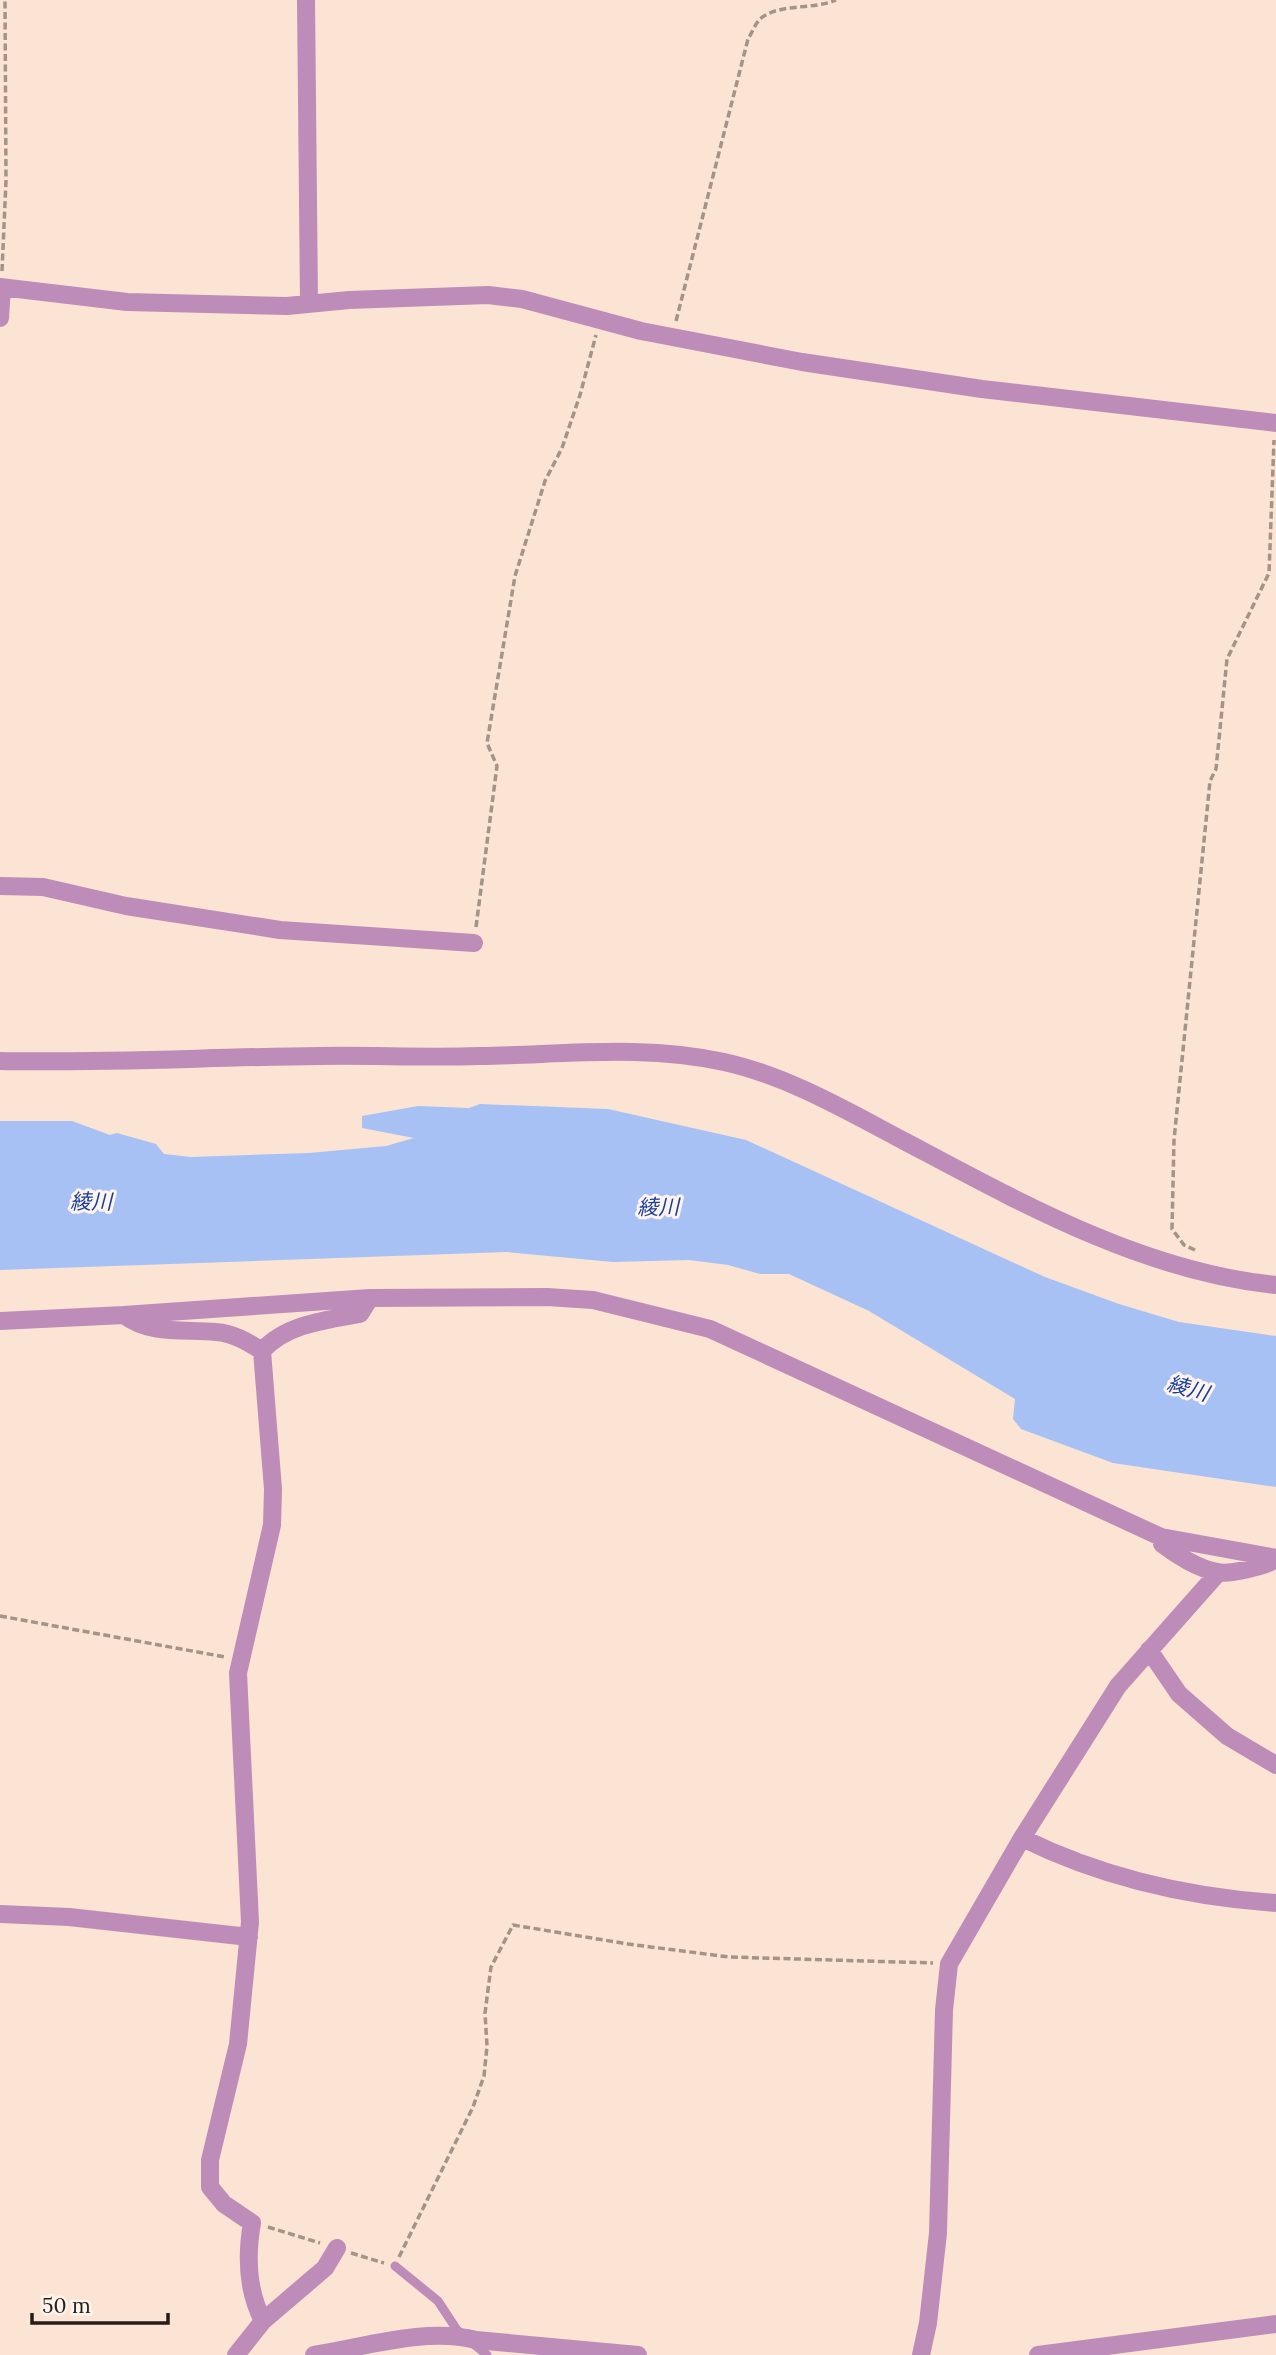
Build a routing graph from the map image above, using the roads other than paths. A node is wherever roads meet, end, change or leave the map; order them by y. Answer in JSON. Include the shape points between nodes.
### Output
{"nodes":[{"id":1,"x":306,"y":0,"type":"edge"},
{"id":2,"x":1,"y":287,"type":"edge"},
{"id":3,"x":309,"y":303,"type":"junction"},
{"id":4,"x":0,"y":318,"type":"edge"},
{"id":5,"x":1276,"y":421,"type":"edge"},
{"id":6,"x":0,"y":886,"type":"edge"},
{"id":7,"x":474,"y":943,"type":"road end"},
{"id":8,"x":0,"y":1061,"type":"edge"},
{"id":9,"x":1276,"y":1286,"type":"edge"},
{"id":10,"x":370,"y":1298,"type":"junction"},
{"id":11,"x":124,"y":1315,"type":"junction"},
{"id":12,"x":0,"y":1321,"type":"edge"},
{"id":13,"x":262,"y":1351,"type":"junction"},
{"id":14,"x":1161,"y":1536,"type":"junction"},
{"id":15,"x":1276,"y":1558,"type":"edge"},
{"id":16,"x":1218,"y":1573,"type":"junction"},
{"id":17,"x":1149,"y":1650,"type":"junction"},
{"id":18,"x":1276,"y":1765,"type":"edge"},
{"id":19,"x":1022,"y":1838,"type":"junction"},
{"id":20,"x":1276,"y":1903,"type":"edge"},
{"id":21,"x":0,"y":1914,"type":"edge"},
{"id":22,"x":249,"y":1937,"type":"junction"},
{"id":23,"x":337,"y":2248,"type":"road end"},
{"id":24,"x":395,"y":2266,"type":"road end"},
{"id":25,"x":263,"y":2321,"type":"junction"},
{"id":26,"x":1276,"y":2324,"type":"edge"},
{"id":27,"x":466,"y":2337,"type":"junction"},
{"id":28,"x":1097,"y":2351,"type":"edge"},
{"id":29,"x":236,"y":2355,"type":"edge"},
{"id":30,"x":314,"y":2355,"type":"edge"},
{"id":31,"x":487,"y":2355,"type":"edge"},
{"id":32,"x":638,"y":2355,"type":"edge"},
{"id":33,"x":921,"y":2355,"type":"edge"},
{"id":34,"x":1038,"y":2355,"type":"edge"}],
"edges":[{"from":1,"to":3,"type":"street"},
{"from":2,"to":3,"type":"street","via":[[127,302]]},
{"from":2,"to":4,"type":"street"},
{"from":3,"to":5,"type":"street","via":[[488,295],[522,299],[641,331],[802,362],[982,389]]},
{"from":6,"to":7,"type":"street","via":[[43,887],[126,906],[280,930]]},
{"from":8,"to":9,"type":"street","via":[[608,1052],[725,1062],[839,1107],[1084,1230],[1154,1258]]},
{"from":10,"to":11,"type":"street"},
{"from":10,"to":13,"type":"street","via":[[360,1314],[275,1336]]},
{"from":10,"to":14,"type":"street","via":[[593,1300],[709,1329]]},
{"from":11,"to":12,"type":"street"},
{"from":11,"to":13,"type":"street","via":[[139,1326],[218,1332]]},
{"from":13,"to":22,"type":"street","via":[[272,1525],[238,1673],[250,1868]]},
{"from":14,"to":15,"type":"street"},
{"from":14,"to":16,"type":"street","via":[[1162,1544],[1172,1552]]},
{"from":15,"to":16,"type":"street","via":[[1269,1565]]},
{"from":16,"to":17,"type":"street"},
{"from":17,"to":18,"type":"street","via":[[1180,1694],[1227,1736]]},
{"from":17,"to":19,"type":"street","via":[[1118,1686]]},
{"from":19,"to":20,"type":"street","via":[[1072,1863],[1135,1882]]},
{"from":19,"to":33,"type":"street","via":[[949,1964],[937,2233]]},
{"from":21,"to":22,"type":"street"},
{"from":22,"to":25,"type":"street","via":[[238,2044],[210,2160],[210,2187],[224,2204],[252,2223],[247,2255],[256,2308]]},
{"from":23,"to":25,"type":"street","via":[[325,2268]]},
{"from":24,"to":27,"type":"lane","via":[[438,2301]]},
{"from":25,"to":29,"type":"street"},
{"from":26,"to":28,"type":"street"},
{"from":27,"to":30,"type":"street","via":[[431,2336]]},
{"from":27,"to":31,"type":"lane"},
{"from":27,"to":32,"type":"street"},
{"from":28,"to":34,"type":"street"}]}
